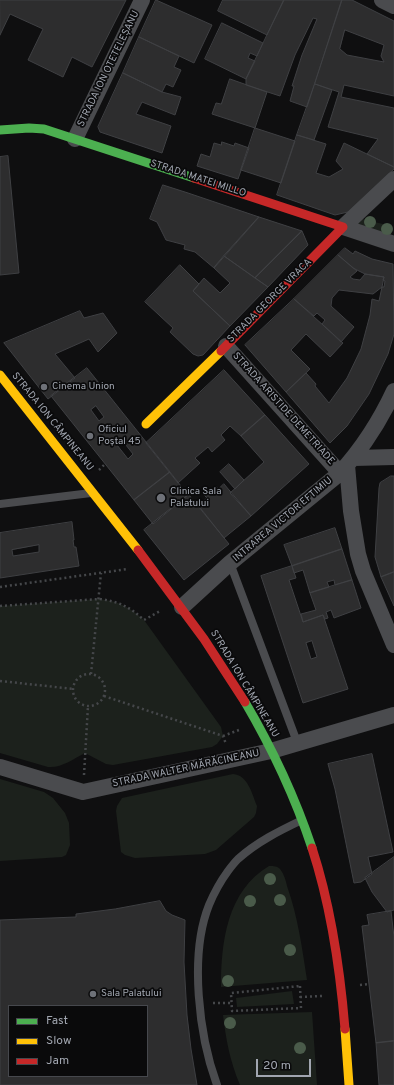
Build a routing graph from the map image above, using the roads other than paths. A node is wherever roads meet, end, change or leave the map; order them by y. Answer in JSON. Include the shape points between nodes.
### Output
{"nodes":[{"id":1,"x":142,"y":0,"type":"edge"},
{"id":2,"x":382,"y":0,"type":"edge"},
{"id":3,"x":394,"y":6,"type":"edge"},
{"id":4,"x":0,"y":130,"type":"edge"},
{"id":5,"x":75,"y":138,"type":"junction"},
{"id":6,"x":394,"y":179,"type":"edge"},
{"id":7,"x":343,"y":227,"type":"junction"},
{"id":8,"x":394,"y":244,"type":"edge"},
{"id":9,"x":226,"y":346,"type":"junction"},
{"id":10,"x":0,"y":375,"type":"edge"},
{"id":11,"x":394,"y":391,"type":"edge"},
{"id":12,"x":146,"y":424,"type":"dead end"},
{"id":13,"x":394,"y":457,"type":"edge"},
{"id":14,"x":347,"y":465,"type":"junction"},
{"id":15,"x":94,"y":493,"type":"junction"},
{"id":16,"x":0,"y":504,"type":"edge"},
{"id":17,"x":230,"y":564,"type":"junction"},
{"id":18,"x":179,"y":604,"type":"junction"},
{"id":19,"x":394,"y":645,"type":"edge"},
{"id":20,"x":394,"y":715,"type":"edge"},
{"id":21,"x":297,"y":742,"type":"junction"},
{"id":22,"x":271,"y":751,"type":"junction"},
{"id":23,"x":0,"y":767,"type":"edge"},
{"id":24,"x":303,"y":819,"type":"junction"},
{"id":25,"x":216,"y":1085,"type":"edge"},
{"id":26,"x":349,"y":1085,"type":"edge"}],
"edges":[{"from":1,"to":5,"type":"street","name":"STRADA ION OTETELEȘANU"},
{"from":2,"to":3,"type":"street"},
{"from":4,"to":5,"type":"street","name":"STRADA MATEI MILLO","via":[[36,128]]},
{"from":5,"to":7,"type":"street","name":"STRADA MATEI MILLO"},
{"from":6,"to":7,"type":"street","name":"STRADA GEORGE VRACA"},
{"from":7,"to":8,"type":"street","name":"STRADA MATEI MILLO"},
{"from":7,"to":9,"type":"street","name":"STRADA GEORGE VRACA"},
{"from":9,"to":12,"type":"street","name":"STRADA GEORGE VRACA"},
{"from":9,"to":14,"type":"street","name":"STRADA ARISTIDE DEMETRIADE"},
{"from":10,"to":15,"type":"street","name":"STRADA ION CÂMPINEANU"},
{"from":11,"to":14,"type":"street","name":"INTRAREA VICTOR EFTIMIU","via":[[376,425]]},
{"from":13,"to":14,"type":"street"},
{"from":14,"to":17,"type":"street","name":"INTRAREA VICTOR EFTIMIU"},
{"from":14,"to":19,"type":"street","via":[[358,554]]},
{"from":15,"to":16,"type":"lane"},
{"from":15,"to":18,"type":"street","name":"STRADA ION CÂMPINEANU"},
{"from":17,"to":18,"type":"street","name":"INTRAREA VICTOR EFTIMIU"},
{"from":17,"to":21,"type":"lane"},
{"from":18,"to":22,"type":"street","name":"STRADA ION CÂMPINEANU","via":[[258,724]]},
{"from":20,"to":21,"type":"street","name":"STRADA WALTER MĂRĂCINEANU"},
{"from":21,"to":22,"type":"street","name":"STRADA WALTER MĂRĂCINEANU"},
{"from":22,"to":23,"type":"street","name":"STRADA WALTER MĂRĂCINEANU","via":[[83,792]]},
{"from":22,"to":24,"type":"street","name":"STRADA ION CÂMPINEANU"},
{"from":24,"to":25,"type":"lane","via":[[273,834],[236,860],[222,879],[208,906],[200,939],[199,991],[202,1024]]},
{"from":24,"to":26,"type":"street","name":"STRADA ION CÂMPINEANU","via":[[318,868],[335,950],[347,1044]]}]}
